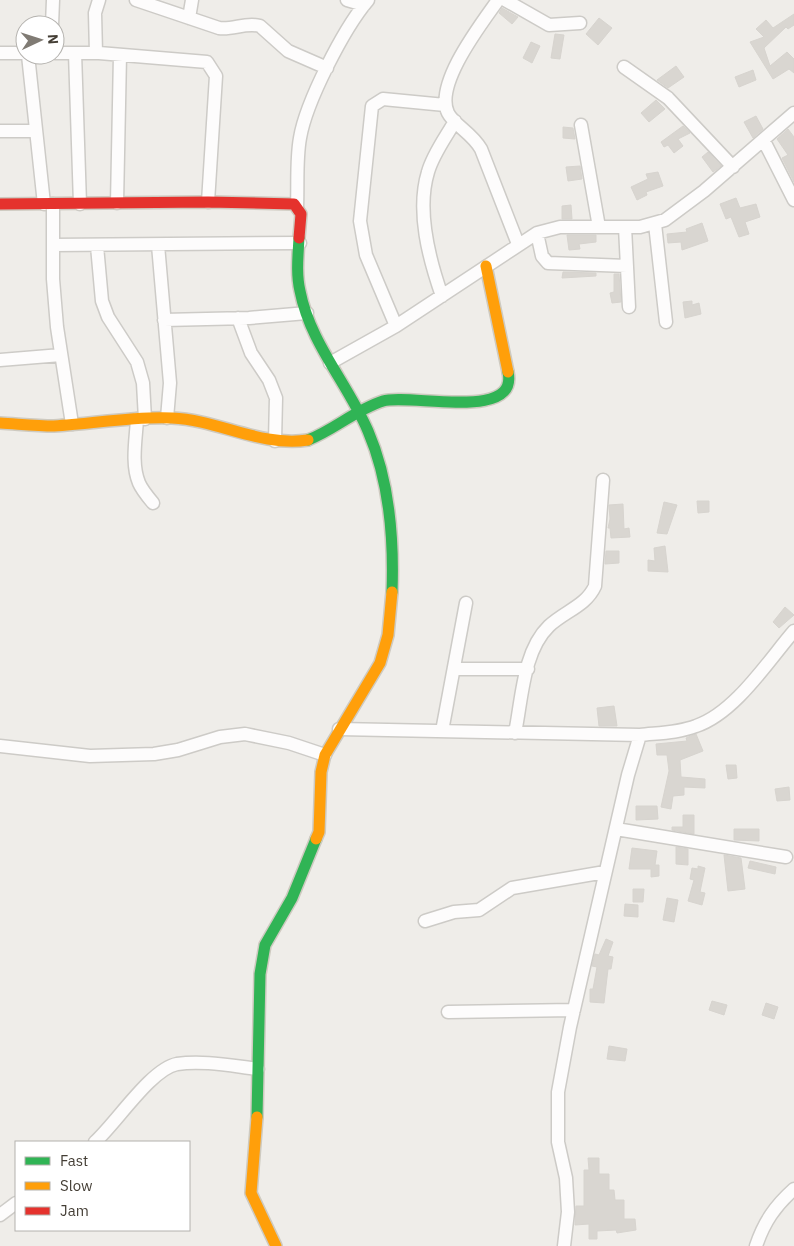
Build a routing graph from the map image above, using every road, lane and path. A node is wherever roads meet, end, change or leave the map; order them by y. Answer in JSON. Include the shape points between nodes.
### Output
{"nodes":[{"id":1,"x":53,"y":0,"type":"edge"},
{"id":2,"x":99,"y":0,"type":"edge"},
{"id":3,"x":136,"y":0,"type":"edge"},
{"id":4,"x":192,"y":0,"type":"edge"},
{"id":5,"x":347,"y":0,"type":"edge"},
{"id":6,"x":498,"y":0,"type":"edge"},
{"id":7,"x":505,"y":0,"type":"edge"},
{"id":8,"x":366,"y":2,"type":"edge"},
{"id":9,"x":52,"y":15,"type":"edge"},
{"id":10,"x":189,"y":18,"type":"junction"},
{"id":11,"x":580,"y":23,"type":"dead end"},
{"id":12,"x":96,"y":52,"type":"junction"},
{"id":13,"x":0,"y":53,"type":"edge"},
{"id":14,"x":65,"y":53,"type":"edge"},
{"id":15,"x":75,"y":53,"type":"junction"},
{"id":16,"x":15,"y":54,"type":"edge"},
{"id":17,"x":120,"y":55,"type":"junction"},
{"id":18,"x":28,"y":65,"type":"edge"},
{"id":19,"x":624,"y":67,"type":"dead end"},
{"id":20,"x":327,"y":68,"type":"junction"},
{"id":21,"x":445,"y":105,"type":"junction"},
{"id":22,"x":794,"y":113,"type":"edge"},
{"id":23,"x":455,"y":121,"type":"junction"},
{"id":24,"x":581,"y":125,"type":"dead end"},
{"id":25,"x":0,"y":131,"type":"edge"},
{"id":26,"x":36,"y":131,"type":"junction"},
{"id":27,"x":764,"y":141,"type":"junction"},
{"id":28,"x":733,"y":167,"type":"junction"},
{"id":29,"x":794,"y":200,"type":"edge"},
{"id":30,"x":208,"y":202,"type":"junction"},
{"id":31,"x":117,"y":203,"type":"junction"},
{"id":32,"x":0,"y":204,"type":"edge"},
{"id":33,"x":48,"y":204,"type":"junction"},
{"id":34,"x":80,"y":204,"type":"junction"},
{"id":35,"x":297,"y":207,"type":"junction"},
{"id":36,"x":655,"y":224,"type":"junction"},
{"id":37,"x":599,"y":227,"type":"junction"},
{"id":38,"x":625,"y":227,"type":"junction"},
{"id":39,"x":537,"y":233,"type":"junction"},
{"id":40,"x":300,"y":243,"type":"junction"},
{"id":41,"x":518,"y":244,"type":"junction"},
{"id":42,"x":53,"y":245,"type":"junction"},
{"id":43,"x":97,"y":246,"type":"junction"},
{"id":44,"x":158,"y":246,"type":"junction"},
{"id":45,"x":486,"y":266,"type":"junction"},
{"id":46,"x":627,"y":266,"type":"junction"},
{"id":47,"x":442,"y":296,"type":"junction"},
{"id":48,"x":629,"y":308,"type":"dead end"},
{"id":49,"x":307,"y":313,"type":"junction"},
{"id":50,"x":238,"y":318,"type":"junction"},
{"id":51,"x":164,"y":320,"type":"junction"},
{"id":52,"x":666,"y":322,"type":"dead end"},
{"id":53,"x":396,"y":326,"type":"junction"},
{"id":54,"x":61,"y":356,"type":"junction"},
{"id":55,"x":0,"y":360,"type":"edge"},
{"id":56,"x":330,"y":363,"type":"junction"},
{"id":57,"x":358,"y":410,"type":"junction"},
{"id":58,"x":166,"y":418,"type":"junction"},
{"id":59,"x":141,"y":419,"type":"junction"},
{"id":60,"x":0,"y":423,"type":"edge"},
{"id":61,"x":72,"y":424,"type":"junction"},
{"id":62,"x":276,"y":440,"type":"junction"},
{"id":63,"x":603,"y":480,"type":"dead end"},
{"id":64,"x":153,"y":503,"type":"dead end"},
{"id":65,"x":466,"y":603,"type":"dead end"},
{"id":66,"x":794,"y":631,"type":"edge"},
{"id":67,"x":455,"y":669,"type":"junction"},
{"id":68,"x":528,"y":669,"type":"junction"},
{"id":69,"x":339,"y":729,"type":"junction"},
{"id":70,"x":442,"y":731,"type":"junction"},
{"id":71,"x":516,"y":732,"type":"junction"},
{"id":72,"x":640,"y":735,"type":"junction"},
{"id":73,"x":0,"y":746,"type":"edge"},
{"id":74,"x":325,"y":755,"type":"junction"},
{"id":75,"x":616,"y":829,"type":"junction"},
{"id":76,"x":786,"y":858,"type":"dead end"},
{"id":77,"x":605,"y":872,"type":"junction"},
{"id":78,"x":425,"y":921,"type":"dead end"},
{"id":79,"x":574,"y":1010,"type":"junction"},
{"id":80,"x":448,"y":1012,"type":"dead end"},
{"id":81,"x":258,"y":1069,"type":"junction"},
{"id":82,"x":96,"y":1141,"type":"edge"},
{"id":83,"x":794,"y":1190,"type":"edge"},
{"id":84,"x":15,"y":1204,"type":"edge"},
{"id":85,"x":0,"y":1215,"type":"edge"},
{"id":86,"x":276,"y":1246,"type":"edge"},
{"id":87,"x":564,"y":1246,"type":"edge"},
{"id":88,"x":756,"y":1246,"type":"edge"}],
"edges":[{"from":1,"to":9,"type":"street"},
{"from":2,"to":12,"type":"street","via":[[95,13]]},
{"from":3,"to":10,"type":"street"},
{"from":4,"to":10,"type":"street"},
{"from":5,"to":8,"type":"street"},
{"from":6,"to":21,"type":"street","via":[[462,53]]},
{"from":7,"to":11,"type":"street","via":[[549,25]]},
{"from":8,"to":20,"type":"street"},
{"from":10,"to":20,"type":"street","via":[[226,29],[254,24],[260,26],[288,51]]},
{"from":12,"to":15,"type":"street"},
{"from":12,"to":17,"type":"street"},
{"from":13,"to":16,"type":"street"},
{"from":14,"to":15,"type":"street"},
{"from":15,"to":34,"type":"street"},
{"from":17,"to":30,"type":"street","via":[[196,60],[207,62],[213,68],[216,86]]},
{"from":17,"to":31,"type":"street"},
{"from":18,"to":26,"type":"street"},
{"from":19,"to":28,"type":"street","via":[[668,98]]},
{"from":20,"to":35,"type":"street","via":[[300,137]]},
{"from":21,"to":23,"type":"street"},
{"from":21,"to":53,"type":"street","via":[[383,99],[372,106],[360,226],[366,255]]},
{"from":22,"to":27,"type":"street"},
{"from":23,"to":41,"type":"street","via":[[472,135],[481,149]]},
{"from":23,"to":47,"type":"street","via":[[430,166],[424,195],[429,256]]},
{"from":24,"to":37,"type":"street"},
{"from":25,"to":26,"type":"street"},
{"from":26,"to":33,"type":"street"},
{"from":27,"to":28,"type":"street"},
{"from":27,"to":29,"type":"street"},
{"from":28,"to":36,"type":"street","via":[[684,207]]},
{"from":30,"to":31,"type":"street"},
{"from":30,"to":35,"type":"street","via":[[289,203]]},
{"from":31,"to":34,"type":"street"},
{"from":32,"to":33,"type":"street"},
{"from":33,"to":34,"type":"street"},
{"from":33,"to":42,"type":"street"},
{"from":35,"to":40,"type":"street","via":[[301,214]]},
{"from":36,"to":38,"type":"street"},
{"from":36,"to":52,"type":"street"},
{"from":37,"to":38,"type":"street"},
{"from":37,"to":39,"type":"street","via":[[560,227]]},
{"from":38,"to":46,"type":"street"},
{"from":39,"to":41,"type":"street"},
{"from":39,"to":46,"type":"street","via":[[542,256],[548,263]]},
{"from":40,"to":44,"type":"street"},
{"from":40,"to":49,"type":"street","via":[[299,290]]},
{"from":41,"to":45,"type":"street"},
{"from":42,"to":43,"type":"street"},
{"from":42,"to":54,"type":"street"},
{"from":43,"to":44,"type":"street"},
{"from":43,"to":59,"type":"street","via":[[102,300],[108,317],[138,362],[143,383]]},
{"from":44,"to":51,"type":"street"},
{"from":45,"to":47,"type":"street"},
{"from":45,"to":57,"type":"street","via":[[509,371],[510,380],[505,392],[498,398],[478,402],[390,399]]},
{"from":46,"to":48,"type":"street"},
{"from":47,"to":53,"type":"street"},
{"from":49,"to":50,"type":"street"},
{"from":49,"to":56,"type":"street"},
{"from":50,"to":51,"type":"street"},
{"from":50,"to":62,"type":"street","via":[[251,353],[269,380],[276,398]]},
{"from":51,"to":58,"type":"street","via":[[170,383]]},
{"from":53,"to":56,"type":"street"},
{"from":54,"to":55,"type":"street"},
{"from":54,"to":61,"type":"street"},
{"from":56,"to":57,"type":"street"},
{"from":57,"to":62,"type":"street","via":[[321,436],[307,440]]},
{"from":57,"to":69,"type":"street","via":[[380,464],[392,518],[391,612],[382,661]]},
{"from":58,"to":59,"type":"street"},
{"from":58,"to":62,"type":"street","via":[[186,419]]},
{"from":59,"to":61,"type":"street"},
{"from":59,"to":64,"type":"street","via":[[135,460],[137,476],[139,485]]},
{"from":60,"to":61,"type":"street"},
{"from":63,"to":68,"type":"street","via":[[595,586],[590,597],[542,634],[535,644]]},
{"from":65,"to":67,"type":"street"},
{"from":66,"to":72,"type":"street","via":[[746,688],[714,718],[684,730]]},
{"from":67,"to":68,"type":"street"},
{"from":67,"to":70,"type":"street"},
{"from":68,"to":71,"type":"street"},
{"from":69,"to":70,"type":"street"},
{"from":69,"to":74,"type":"street"},
{"from":70,"to":71,"type":"street"},
{"from":71,"to":72,"type":"street"},
{"from":72,"to":75,"type":"street"},
{"from":73,"to":74,"type":"street","via":[[90,756],[154,754],[220,736],[245,734],[290,743]]},
{"from":74,"to":81,"type":"street","via":[[321,772],[319,832],[292,898],[269,937],[262,956],[258,993]]},
{"from":75,"to":76,"type":"street"},
{"from":75,"to":77,"type":"street"},
{"from":77,"to":78,"type":"street","via":[[512,888],[479,910],[454,912]]},
{"from":77,"to":79,"type":"street"},
{"from":79,"to":80,"type":"street"},
{"from":79,"to":87,"type":"street","via":[[558,1092],[558,1142],[566,1178],[568,1212]]},
{"from":81,"to":82,"type":"street","via":[[176,1064],[148,1082]]},
{"from":81,"to":86,"type":"street","via":[[257,1142],[251,1193]]},
{"from":83,"to":88,"type":"street","via":[[776,1206]]},
{"from":84,"to":85,"type":"street"}]}
